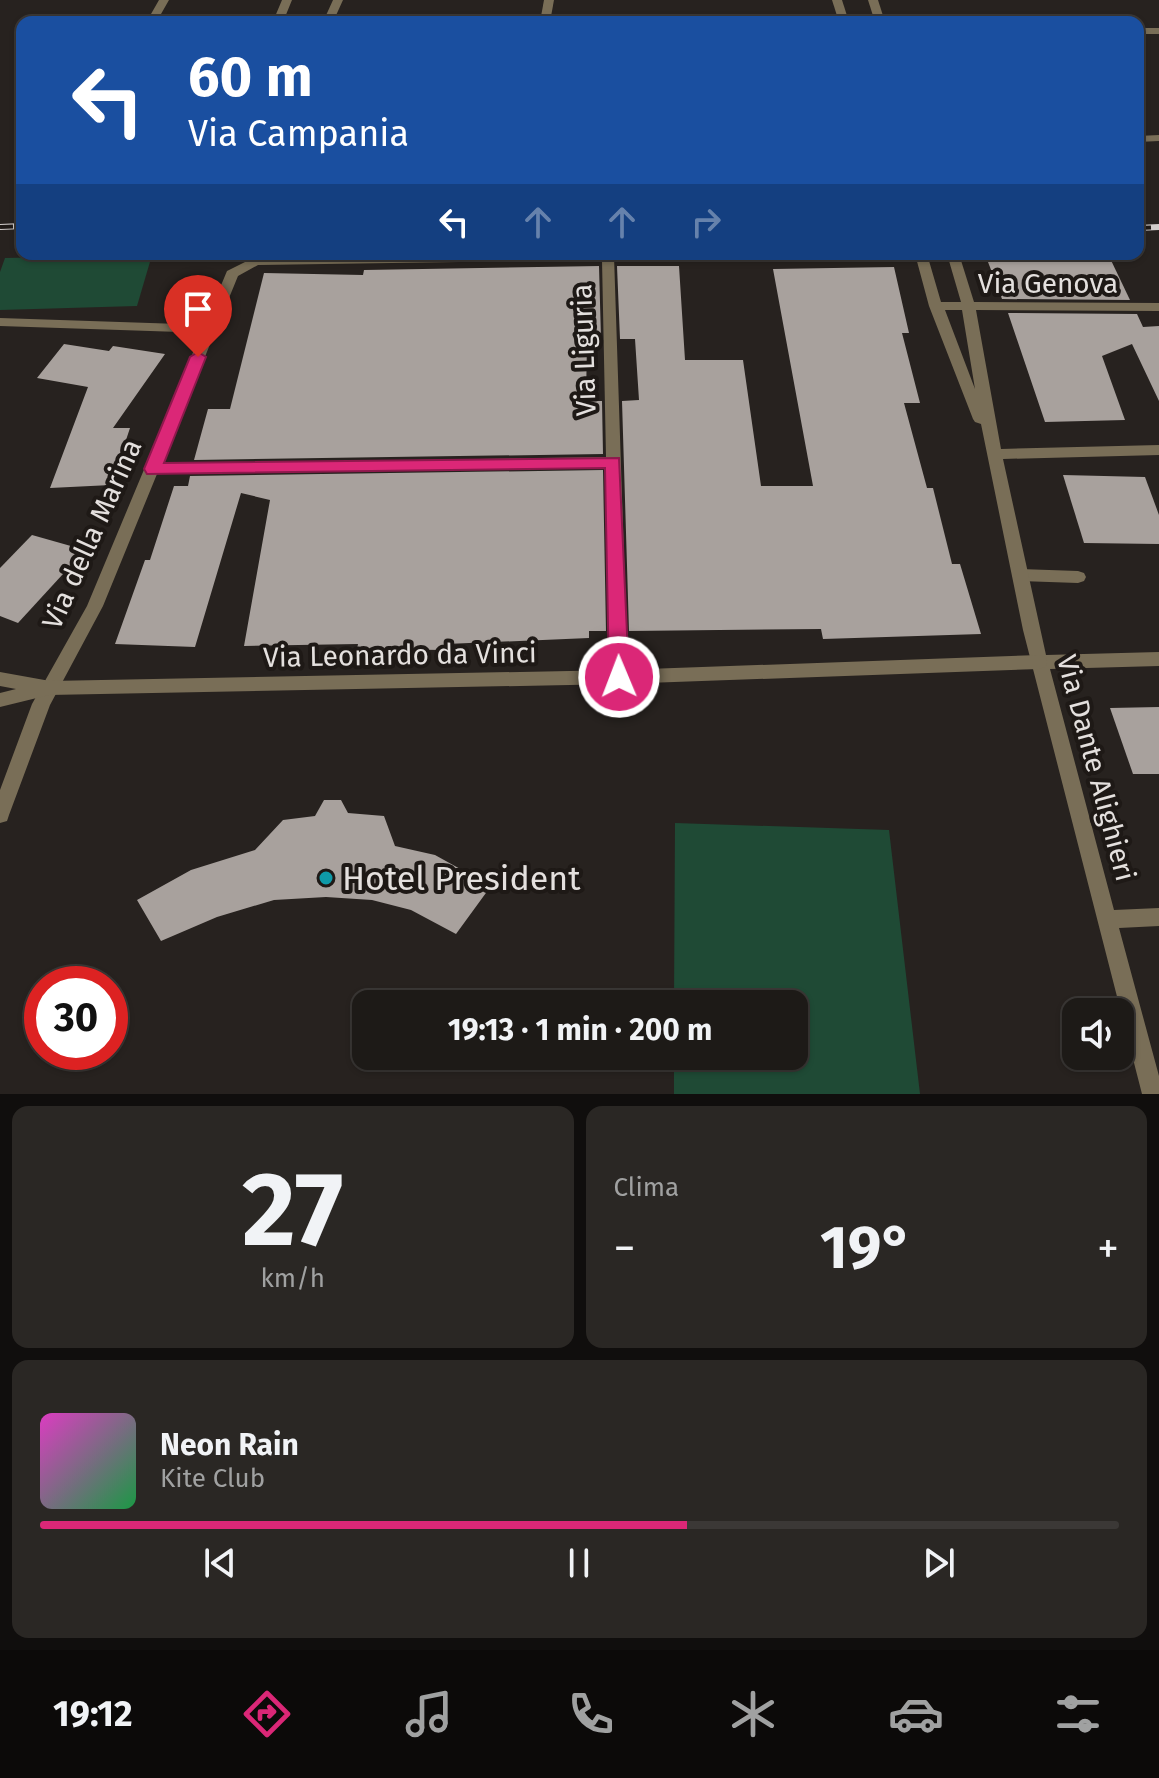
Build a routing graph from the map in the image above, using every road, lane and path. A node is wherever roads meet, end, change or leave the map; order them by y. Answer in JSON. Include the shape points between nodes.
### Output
{"nodes":[{"id":1,"x":326,"y":260,"type":"edge"},
{"id":2,"x":608,"y":260,"type":"edge"},
{"id":3,"x":923,"y":260,"type":"edge"},
{"id":4,"x":955,"y":260,"type":"edge"},
{"id":5,"x":232,"y":274,"type":"joint"},
{"id":6,"x":936,"y":306,"type":"junction"},
{"id":7,"x":968,"y":307,"type":"junction"},
{"id":8,"x":1159,"y":307,"type":"edge"},
{"id":9,"x":0,"y":322,"type":"edge"},
{"id":10,"x":210,"y":329,"type":"junction"},
{"id":11,"x":1159,"y":450,"type":"edge"},
{"id":12,"x":994,"y":454,"type":"junction"},
{"id":13,"x":613,"y":462,"type":"junction"},
{"id":14,"x":153,"y":469,"type":"junction"},
{"id":15,"x":1020,"y":575,"type":"junction"},
{"id":16,"x":1078,"y":577,"type":"dead end"},
{"id":17,"x":1159,"y":659,"type":"edge"},
{"id":18,"x":1039,"y":662,"type":"junction"},
{"id":19,"x":619,"y":677,"type":"junction"},
{"id":20,"x":0,"y":679,"type":"edge"},
{"id":21,"x":50,"y":688,"type":"junction"},
{"id":22,"x":0,"y":700,"type":"edge"},
{"id":23,"x":0,"y":815,"type":"edge"},
{"id":24,"x":1159,"y":917,"type":"edge"},
{"id":25,"x":1107,"y":919,"type":"junction"},
{"id":26,"x":1153,"y":1094,"type":"edge"}],
"edges":[{"from":1,"to":5,"type":"street","name":"Via Liguria","via":[[255,261]]},
{"from":2,"to":13,"type":"street","name":"Via Liguria"},
{"from":3,"to":6,"type":"street","name":"Via Dante Alighieri"},
{"from":4,"to":7,"type":"street","name":"Via Dante Alighieri"},
{"from":5,"to":10,"type":"street","name":"Via della Marina"},
{"from":6,"to":7,"type":"street","name":"Via Genova"},
{"from":6,"to":12,"type":"street","name":"Via Dante Alighieri"},
{"from":7,"to":8,"type":"street","name":"Via Genova"},
{"from":7,"to":12,"type":"street","name":"Via Dante Alighieri"},
{"from":9,"to":10,"type":"street"},
{"from":10,"to":14,"type":"street","name":"Via della Marina"},
{"from":11,"to":12,"type":"street"},
{"from":12,"to":15,"type":"street","name":"Via Dante Alighieri"},
{"from":13,"to":14,"type":"street"},
{"from":13,"to":19,"type":"street","name":"Via Liguria"},
{"from":14,"to":21,"type":"street","name":"Via della Marina","via":[[95,606]]},
{"from":15,"to":16,"type":"street"},
{"from":15,"to":18,"type":"street","name":"Via Dante Alighieri"},
{"from":17,"to":18,"type":"street","name":"Via Leonardo da Vinci"},
{"from":18,"to":19,"type":"street","name":"Via Leonardo da Vinci"},
{"from":18,"to":25,"type":"street","name":"Via Dante Alighieri"},
{"from":19,"to":21,"type":"street","name":"Via Leonardo da Vinci"},
{"from":20,"to":21,"type":"street","name":"Via Leonardo da Vinci"},
{"from":21,"to":22,"type":"street","name":"Via Leonardo da Vinci"},
{"from":21,"to":23,"type":"street","name":"Via della Marina"},
{"from":24,"to":25,"type":"street"},
{"from":25,"to":26,"type":"street","name":"Via Dante Alighieri"}]}
